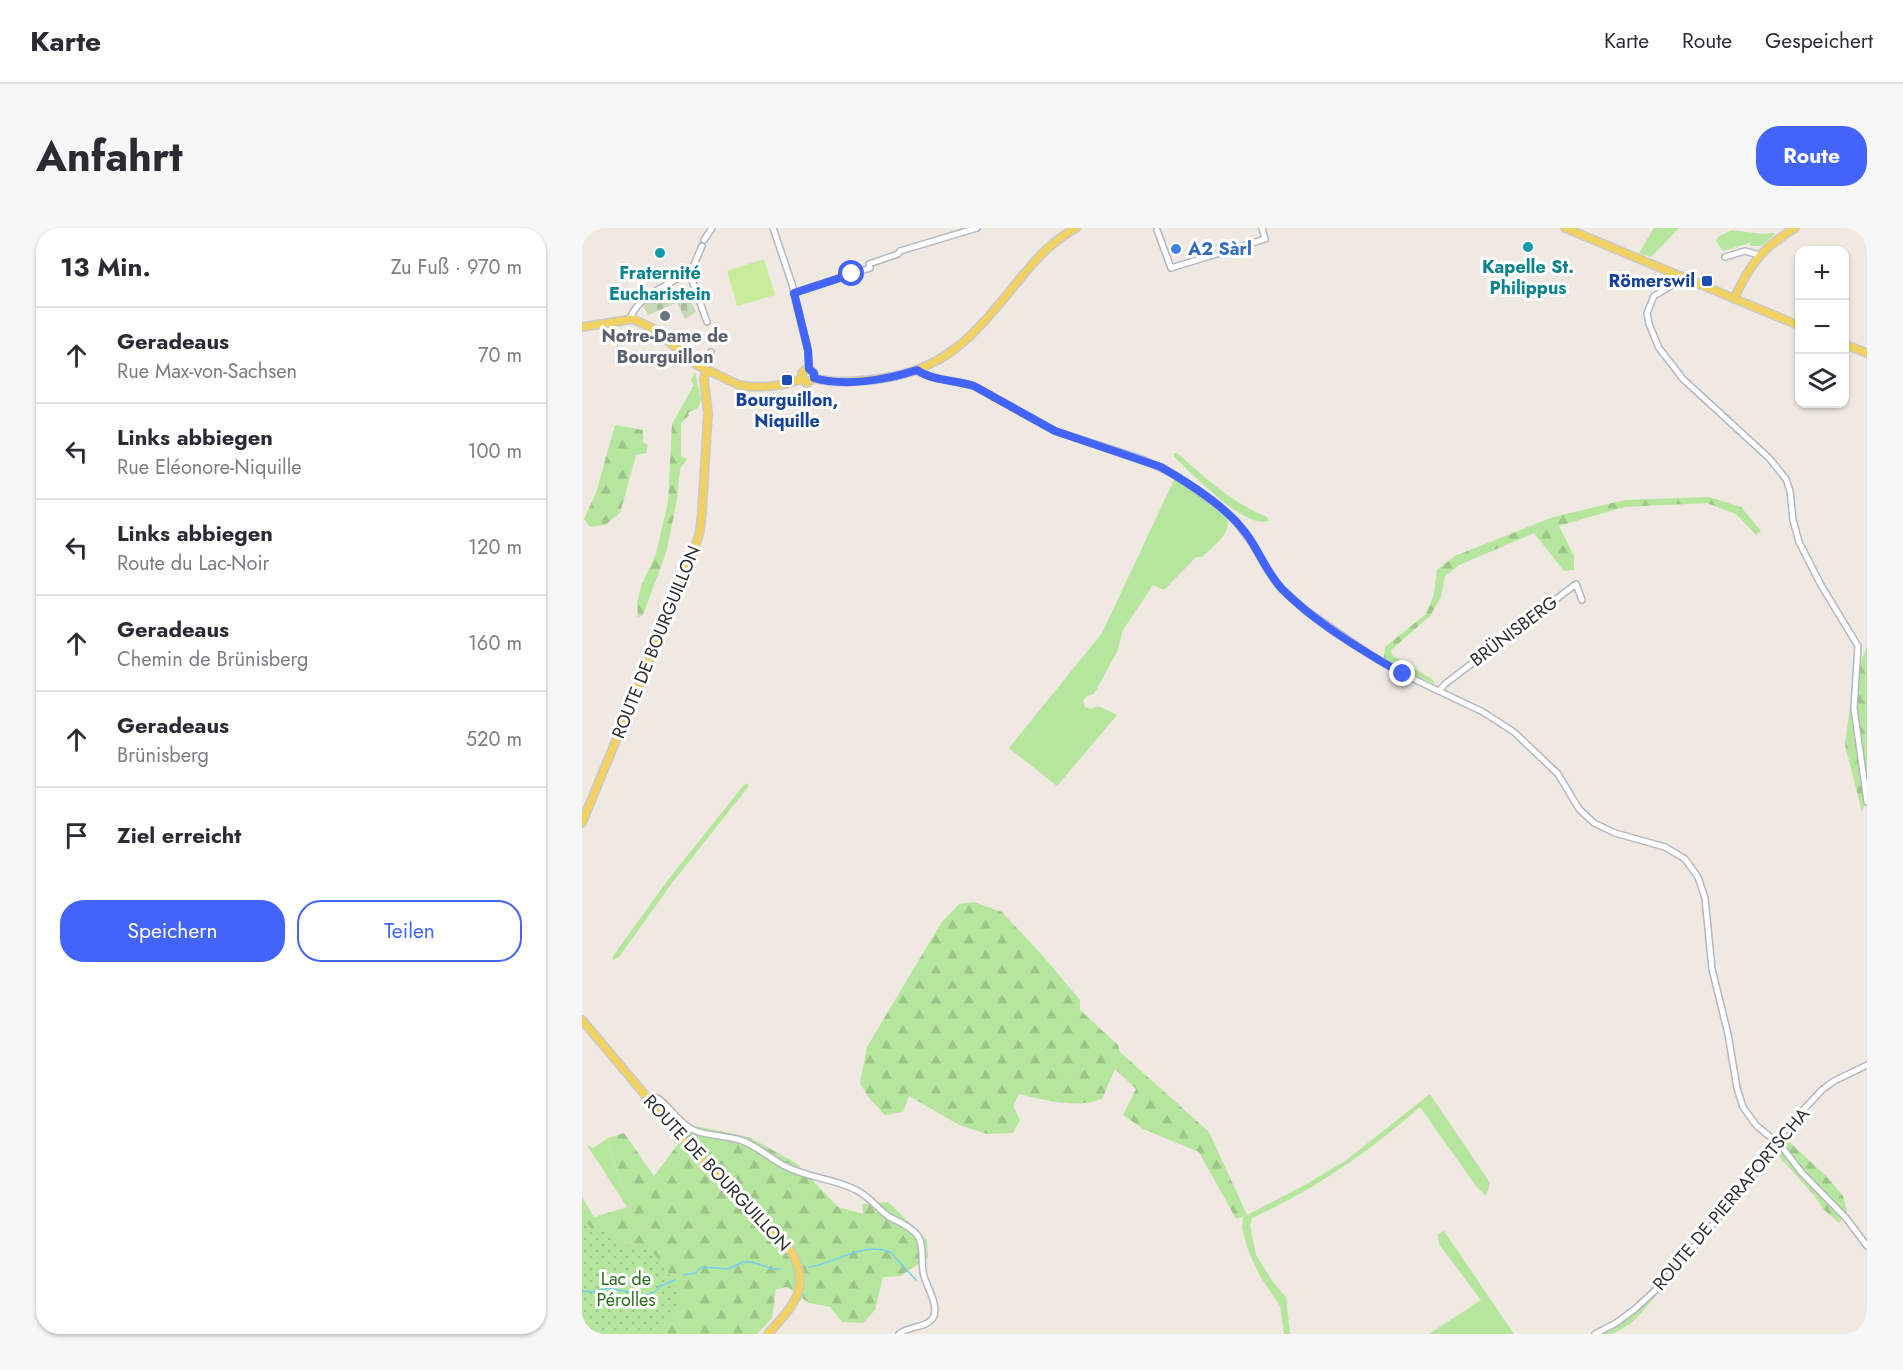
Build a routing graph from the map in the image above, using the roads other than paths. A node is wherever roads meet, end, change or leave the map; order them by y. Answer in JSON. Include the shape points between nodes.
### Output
{"nodes":[{"id":1,"x":712,"y":228,"type":"edge"},
{"id":2,"x":773,"y":228,"type":"edge"},
{"id":3,"x":977,"y":228,"type":"edge"},
{"id":4,"x":1076,"y":228,"type":"edge"},
{"id":5,"x":1262,"y":228,"type":"edge"},
{"id":6,"x":1565,"y":228,"type":"edge"},
{"id":7,"x":1795,"y":228,"type":"edge"},
{"id":8,"x":1157,"y":230,"type":"dead end"},
{"id":9,"x":1577,"y":230,"type":"edge"},
{"id":10,"x":1760,"y":255,"type":"junction"},
{"id":11,"x":1725,"y":257,"type":"dead end"},
{"id":12,"x":689,"y":272,"type":"junction"},
{"id":13,"x":1681,"y":276,"type":"junction"},
{"id":14,"x":794,"y":293,"type":"junction"},
{"id":15,"x":1734,"y":299,"type":"junction"},
{"id":16,"x":630,"y":319,"type":"junction"},
{"id":17,"x":707,"y":322,"type":"dead end"},
{"id":18,"x":1795,"y":324,"type":"edge"},
{"id":19,"x":582,"y":327,"type":"edge"},
{"id":20,"x":1849,"y":346,"type":"edge"},
{"id":21,"x":711,"y":352,"type":"dead end"},
{"id":22,"x":1867,"y":353,"type":"edge"},
{"id":23,"x":809,"y":369,"type":"junction"},
{"id":24,"x":706,"y":370,"type":"junction"},
{"id":25,"x":917,"y":370,"type":"junction"},
{"id":26,"x":814,"y":378,"type":"junction"},
{"id":27,"x":802,"y":379,"type":"junction"},
{"id":28,"x":1582,"y":600,"type":"dead end"},
{"id":29,"x":1439,"y":691,"type":"junction"},
{"id":30,"x":1867,"y":802,"type":"edge"},
{"id":31,"x":582,"y":823,"type":"edge"},
{"id":32,"x":582,"y":1020,"type":"edge"},
{"id":33,"x":1867,"y":1065,"type":"edge"},
{"id":34,"x":648,"y":1100,"type":"junction"},
{"id":35,"x":1777,"y":1143,"type":"junction"},
{"id":36,"x":1867,"y":1246,"type":"edge"},
{"id":37,"x":768,"y":1334,"type":"edge"},
{"id":38,"x":899,"y":1334,"type":"edge"},
{"id":39,"x":1596,"y":1334,"type":"edge"}],
"edges":[{"from":1,"to":12,"type":"street"},
{"from":2,"to":14,"type":"street"},
{"from":3,"to":14,"type":"street","via":[[900,251],[869,264],[870,268]]},
{"from":4,"to":25,"type":"main road","via":[[1042,253],[957,348]]},
{"from":5,"to":8,"type":"street","via":[[1265,239],[1171,268]]},
{"from":6,"to":9,"type":"main road"},
{"from":7,"to":10,"type":"main road"},
{"from":9,"to":13,"type":"main road"},
{"from":10,"to":11,"type":"street","via":[[1745,252]]},
{"from":10,"to":15,"type":"main road","via":[[1743,277]]},
{"from":12,"to":16,"type":"street","via":[[647,298]]},
{"from":12,"to":17,"type":"street"},
{"from":13,"to":15,"type":"main road"},
{"from":13,"to":30,"type":"street","via":[[1654,296],[1647,313],[1654,338],[1678,372],[1786,479],[1799,542],[1858,646],[1854,708]]},
{"from":14,"to":23,"type":"street"},
{"from":15,"to":18,"type":"main road"},
{"from":16,"to":19,"type":"main road"},
{"from":16,"to":24,"type":"main road","via":[[652,328]]},
{"from":20,"to":22,"type":"main road"},
{"from":21,"to":24,"type":"street"},
{"from":23,"to":26,"type":"main road"},
{"from":23,"to":27,"type":"main road","via":[[802,373]]},
{"from":24,"to":27,"type":"main road","via":[[746,387]]},
{"from":24,"to":31,"type":"main road","name":"ROUTE DE BOURGUILLON","via":[[708,413],[700,531]]},
{"from":25,"to":26,"type":"main road","via":[[887,378],[833,382]]},
{"from":25,"to":29,"type":"street","via":[[928,377],[974,386],[1038,423],[1086,443],[1142,459],[1177,476],[1239,525],[1273,578],[1297,603],[1360,649]]},
{"from":26,"to":27,"type":"main road","via":[[809,382]]},
{"from":28,"to":29,"type":"street","name":"BRÜNISBERG","via":[[1576,584]]},
{"from":29,"to":35,"type":"street","via":[[1514,732],[1556,772],[1579,809],[1594,823],[1672,850],[1694,869],[1707,905],[1712,969],[1738,1095],[1750,1118]]},
{"from":32,"to":34,"type":"main road","name":"ROUTE DE BOURGUILLON"},
{"from":33,"to":35,"type":"street","name":"ROUTE DE PIERRAFORTSCHA","via":[[1823,1089]]},
{"from":34,"to":37,"type":"main road","name":"ROUTE DE BOURGUILLON","via":[[789,1247],[796,1259],[800,1271],[798,1296]]},
{"from":34,"to":38,"type":"street","via":[[660,1098],[689,1129],[739,1140],[800,1173],[856,1190],[886,1215],[913,1230],[921,1246],[921,1269],[934,1315],[929,1322]]},
{"from":35,"to":36,"type":"street"},
{"from":35,"to":39,"type":"street","name":"ROUTE DE PIERRAFORTSCHA","via":[[1738,1195],[1657,1288],[1626,1316]]}]}
